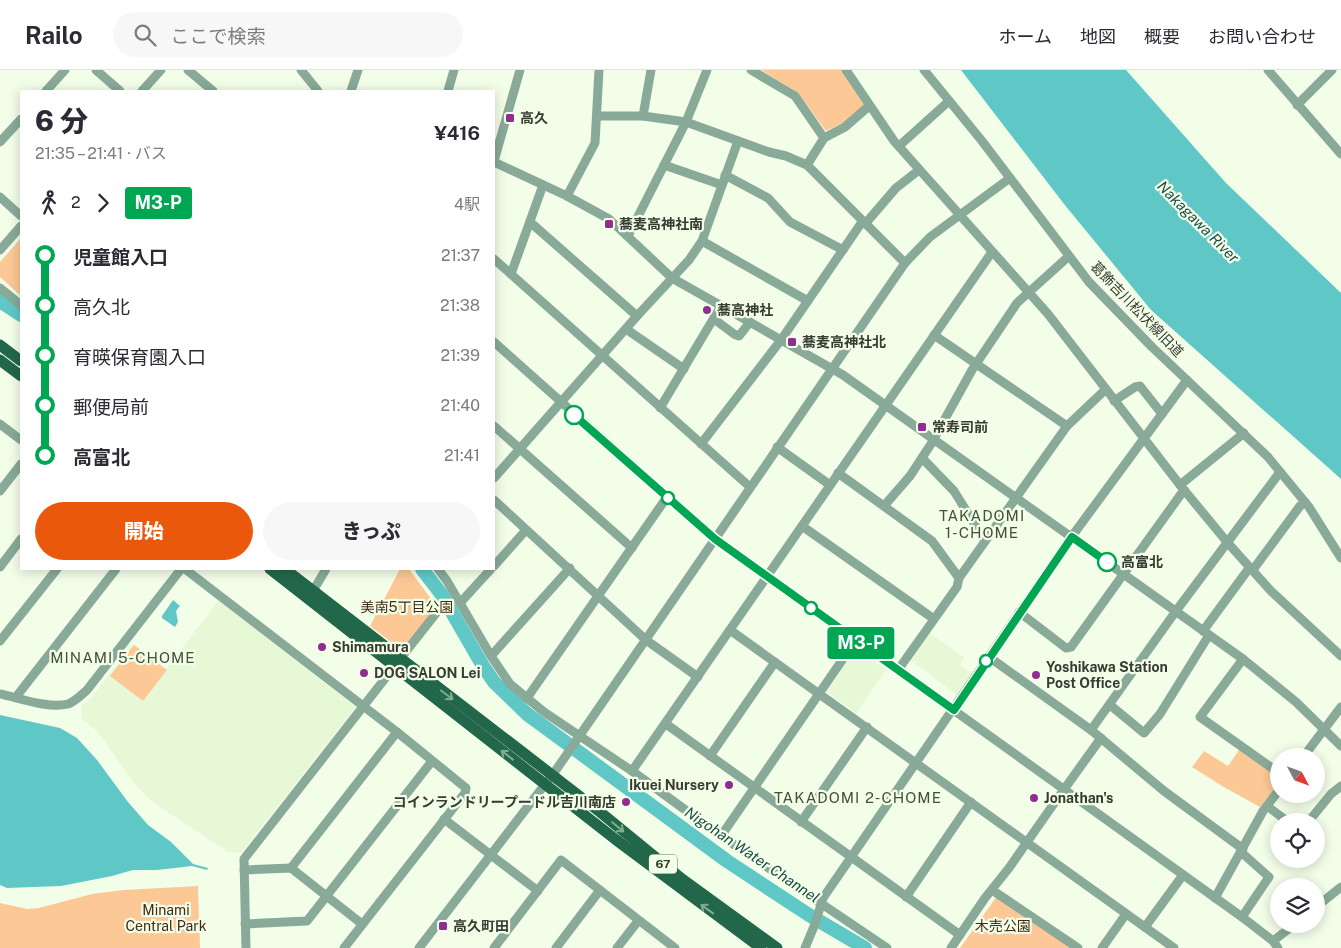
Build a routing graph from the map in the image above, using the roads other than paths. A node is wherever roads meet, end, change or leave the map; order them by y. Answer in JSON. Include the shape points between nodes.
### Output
{"nodes":[{"id":1,"x":65,"y":70,"type":"edge"},
{"id":2,"x":96,"y":70,"type":"edge"},
{"id":3,"x":161,"y":70,"type":"edge"},
{"id":4,"x":188,"y":70,"type":"edge"},
{"id":5,"x":358,"y":70,"type":"edge"},
{"id":6,"x":454,"y":70,"type":"edge"},
{"id":7,"x":520,"y":70,"type":"edge"},
{"id":8,"x":599,"y":70,"type":"edge"},
{"id":9,"x":651,"y":70,"type":"edge"},
{"id":10,"x":707,"y":70,"type":"edge"},
{"id":11,"x":751,"y":70,"type":"edge"},
{"id":12,"x":846,"y":70,"type":"edge"},
{"id":13,"x":924,"y":70,"type":"edge"},
{"id":14,"x":1268,"y":70,"type":"edge"},
{"id":15,"x":1332,"y":70,"type":"edge"},
{"id":16,"x":303,"y":71,"type":"edge"},
{"id":17,"x":47,"y":90,"type":"edge"},
{"id":18,"x":119,"y":90,"type":"edge"},
{"id":19,"x":143,"y":90,"type":"edge"},
{"id":20,"x":212,"y":90,"type":"edge"},
{"id":21,"x":317,"y":90,"type":"edge"},
{"id":22,"x":351,"y":90,"type":"edge"},
{"id":23,"x":448,"y":90,"type":"edge"},
{"id":24,"x":949,"y":101,"type":"junction"},
{"id":25,"x":1296,"y":105,"type":"junction"},
{"id":26,"x":869,"y":106,"type":"junction"},
{"id":27,"x":597,"y":116,"type":"junction"},
{"id":28,"x":643,"y":116,"type":"junction"},
{"id":29,"x":20,"y":120,"type":"edge"},
{"id":30,"x":686,"y":122,"type":"junction"},
{"id":31,"x":824,"y":138,"type":"junction"},
{"id":32,"x":738,"y":141,"type":"junction"},
{"id":33,"x":0,"y":142,"type":"edge"},
{"id":34,"x":899,"y":146,"type":"junction"},
{"id":35,"x":1341,"y":154,"type":"edge"},
{"id":36,"x":495,"y":158,"type":"edge"},
{"id":37,"x":495,"y":161,"type":"edge"},
{"id":38,"x":664,"y":165,"type":"junction"},
{"id":39,"x":807,"y":165,"type":"junction"},
{"id":40,"x":919,"y":170,"type":"junction"},
{"id":41,"x":725,"y":175,"type":"junction"},
{"id":42,"x":1010,"y":178,"type":"junction"},
{"id":43,"x":543,"y":185,"type":"junction"},
{"id":44,"x":722,"y":185,"type":"junction"},
{"id":45,"x":567,"y":196,"type":"junction"},
{"id":46,"x":0,"y":197,"type":"edge"},
{"id":47,"x":20,"y":215,"type":"edge"},
{"id":48,"x":960,"y":216,"type":"junction"},
{"id":49,"x":530,"y":222,"type":"junction"},
{"id":50,"x":863,"y":223,"type":"junction"},
{"id":51,"x":20,"y":227,"type":"edge"},
{"id":52,"x":628,"y":236,"type":"junction"},
{"id":53,"x":702,"y":241,"type":"junction"},
{"id":54,"x":0,"y":250,"type":"edge"},
{"id":55,"x":843,"y":250,"type":"junction"},
{"id":56,"x":992,"y":252,"type":"junction"},
{"id":57,"x":1068,"y":257,"type":"junction"},
{"id":58,"x":495,"y":259,"type":"edge"},
{"id":59,"x":905,"y":262,"type":"junction"},
{"id":60,"x":511,"y":274,"type":"junction"},
{"id":61,"x":672,"y":278,"type":"junction"},
{"id":62,"x":0,"y":288,"type":"edge"},
{"id":63,"x":1028,"y":292,"type":"junction"},
{"id":64,"x":808,"y":301,"type":"junction"},
{"id":65,"x":20,"y":304,"type":"edge"},
{"id":66,"x":721,"y":306,"type":"junction"},
{"id":67,"x":637,"y":316,"type":"junction"},
{"id":68,"x":714,"y":319,"type":"junction"},
{"id":69,"x":750,"y":322,"type":"junction"},
{"id":70,"x":626,"y":328,"type":"junction"},
{"id":71,"x":934,"y":335,"type":"junction"},
{"id":72,"x":781,"y":340,"type":"junction"},
{"id":73,"x":495,"y":343,"type":"edge"},
{"id":74,"x":0,"y":344,"type":"edge"},
{"id":75,"x":602,"y":356,"type":"junction"},
{"id":76,"x":0,"y":360,"type":"edge"},
{"id":77,"x":20,"y":360,"type":"edge"},
{"id":78,"x":976,"y":364,"type":"junction"},
{"id":79,"x":832,"y":368,"type":"junction"},
{"id":80,"x":684,"y":369,"type":"junction"},
{"id":81,"x":20,"y":375,"type":"edge"},
{"id":82,"x":1187,"y":380,"type":"junction"},
{"id":83,"x":1105,"y":390,"type":"junction"},
{"id":84,"x":1114,"y":401,"type":"junction"},
{"id":85,"x":561,"y":403,"type":"junction"},
{"id":86,"x":886,"y":405,"type":"junction"},
{"id":87,"x":660,"y":408,"type":"junction"},
{"id":88,"x":1162,"y":414,"type":"junction"},
{"id":89,"x":0,"y":424,"type":"edge"},
{"id":90,"x":1066,"y":426,"type":"junction"},
{"id":91,"x":495,"y":427,"type":"edge"},
{"id":92,"x":1244,"y":434,"type":"junction"},
{"id":93,"x":1144,"y":438,"type":"junction"},
{"id":94,"x":20,"y":439,"type":"edge"},
{"id":95,"x":934,"y":440,"type":"junction"},
{"id":96,"x":701,"y":444,"type":"junction"},
{"id":97,"x":777,"y":447,"type":"junction"},
{"id":98,"x":520,"y":449,"type":"junction"},
{"id":99,"x":922,"y":458,"type":"junction"},
{"id":100,"x":20,"y":465,"type":"edge"},
{"id":101,"x":1280,"y":472,"type":"junction"},
{"id":102,"x":838,"y":473,"type":"junction"},
{"id":103,"x":495,"y":477,"type":"edge"},
{"id":104,"x":830,"y":485,"type":"junction"},
{"id":105,"x":750,"y":487,"type":"junction"},
{"id":106,"x":1182,"y":488,"type":"junction"},
{"id":107,"x":0,"y":491,"type":"edge"},
{"id":108,"x":667,"y":497,"type":"junction"},
{"id":109,"x":1015,"y":498,"type":"junction"},
{"id":110,"x":495,"y":501,"type":"edge"},
{"id":111,"x":1305,"y":502,"type":"junction"},
{"id":112,"x":884,"y":506,"type":"junction"},
{"id":113,"x":802,"y":526,"type":"junction"},
{"id":114,"x":526,"y":530,"type":"junction"},
{"id":115,"x":1072,"y":537,"type":"junction"},
{"id":116,"x":715,"y":539,"type":"junction"},
{"id":117,"x":20,"y":541,"type":"edge"},
{"id":118,"x":985,"y":541,"type":"junction"},
{"id":119,"x":1227,"y":542,"type":"junction"},
{"id":120,"x":632,"y":548,"type":"junction"},
{"id":121,"x":1341,"y":558,"type":"edge"},
{"id":122,"x":495,"y":565,"type":"edge"},
{"id":123,"x":0,"y":567,"type":"edge"},
{"id":124,"x":570,"y":568,"type":"junction"},
{"id":125,"x":1251,"y":569,"type":"junction"},
{"id":126,"x":56,"y":570,"type":"edge"},
{"id":127,"x":115,"y":570,"type":"edge"},
{"id":128,"x":182,"y":570,"type":"edge"},
{"id":129,"x":184,"y":570,"type":"edge"},
{"id":130,"x":271,"y":570,"type":"edge"},
{"id":131,"x":286,"y":570,"type":"edge"},
{"id":132,"x":325,"y":570,"type":"edge"},
{"id":133,"x":439,"y":570,"type":"edge"},
{"id":134,"x":490,"y":570,"type":"edge"},
{"id":135,"x":1124,"y":574,"type":"junction"},
{"id":136,"x":767,"y":577,"type":"junction"},
{"id":137,"x":959,"y":578,"type":"junction"},
{"id":138,"x":314,"y":591,"type":"junction"},
{"id":139,"x":599,"y":595,"type":"junction"},
{"id":140,"x":460,"y":603,"type":"junction"},
{"id":141,"x":441,"y":608,"type":"dead end"},
{"id":142,"x":1176,"y":611,"type":"junction"},
{"id":143,"x":1019,"y":612,"type":"junction"},
{"id":144,"x":934,"y":619,"type":"junction"},
{"id":145,"x":730,"y":630,"type":"junction"},
{"id":146,"x":1206,"y":633,"type":"junction"},
{"id":147,"x":646,"y":640,"type":"junction"},
{"id":148,"x":856,"y":640,"type":"junction"},
{"id":149,"x":0,"y":642,"type":"edge"},
{"id":150,"x":491,"y":656,"type":"junction"},
{"id":151,"x":1341,"y":656,"type":"edge"},
{"id":152,"x":989,"y":657,"type":"junction"},
{"id":153,"x":1243,"y":659,"type":"junction"},
{"id":154,"x":775,"y":662,"type":"junction"},
{"id":155,"x":397,"y":663,"type":"junction"},
{"id":156,"x":898,"y":670,"type":"junction"},
{"id":157,"x":698,"y":677,"type":"junction"},
{"id":158,"x":819,"y":693,"type":"junction"},
{"id":159,"x":0,"y":694,"type":"edge"},
{"id":160,"x":16,"y":697,"type":"junction"},
{"id":161,"x":527,"y":698,"type":"junction"},
{"id":162,"x":362,"y":706,"type":"junction"},
{"id":163,"x":1110,"y":706,"type":"junction"},
{"id":164,"x":1341,"y":707,"type":"edge"},
{"id":165,"x":954,"y":710,"type":"junction"},
{"id":166,"x":666,"y":724,"type":"junction"},
{"id":167,"x":866,"y":727,"type":"junction"},
{"id":168,"x":1091,"y":730,"type":"junction"},
{"id":169,"x":1324,"y":730,"type":"junction"},
{"id":170,"x":396,"y":732,"type":"junction"},
{"id":171,"x":579,"y":738,"type":"junction"},
{"id":172,"x":1101,"y":738,"type":"junction"},
{"id":173,"x":1341,"y":746,"type":"edge"},
{"id":174,"x":1310,"y":748,"type":"edge"},
{"id":175,"x":710,"y":756,"type":"junction"},
{"id":176,"x":432,"y":760,"type":"junction"},
{"id":177,"x":916,"y":763,"type":"junction"},
{"id":178,"x":1270,"y":767,"type":"edge"},
{"id":179,"x":632,"y":772,"type":"junction"},
{"id":180,"x":552,"y":775,"type":"junction"},
{"id":181,"x":546,"y":785,"type":"junction"},
{"id":182,"x":1341,"y":786,"type":"edge"},
{"id":183,"x":754,"y":788,"type":"junction"},
{"id":184,"x":1064,"y":790,"type":"junction"},
{"id":185,"x":971,"y":802,"type":"junction"},
{"id":186,"x":1270,"y":802,"type":"edge"},
{"id":187,"x":1267,"y":806,"type":"junction"},
{"id":188,"x":1276,"y":813,"type":"edge"},
{"id":189,"x":1316,"y":813,"type":"edge"},
{"id":190,"x":444,"y":819,"type":"junction"},
{"id":191,"x":801,"y":822,"type":"junction"},
{"id":192,"x":721,"y":836,"type":"junction"},
{"id":193,"x":1026,"y":842,"type":"junction"},
{"id":194,"x":1242,"y":851,"type":"junction"},
{"id":195,"x":491,"y":856,"type":"junction"},
{"id":196,"x":851,"y":857,"type":"junction"},
{"id":197,"x":291,"y":868,"type":"junction"},
{"id":198,"x":244,"y":870,"type":"junction"},
{"id":199,"x":1183,"y":875,"type":"junction"},
{"id":200,"x":1341,"y":887,"type":"edge"},
{"id":201,"x":600,"y":890,"type":"junction"},
{"id":202,"x":992,"y":890,"type":"junction"},
{"id":203,"x":538,"y":891,"type":"junction"},
{"id":204,"x":906,"y":896,"type":"junction"},
{"id":205,"x":326,"y":897,"type":"junction"},
{"id":206,"x":1215,"y":898,"type":"junction"},
{"id":207,"x":1325,"y":900,"type":"edge"},
{"id":208,"x":820,"y":907,"type":"junction"},
{"id":209,"x":1126,"y":914,"type":"junction"},
{"id":210,"x":1242,"y":916,"type":"junction"},
{"id":211,"x":638,"y":921,"type":"junction"},
{"id":212,"x":245,"y":924,"type":"junction"},
{"id":213,"x":362,"y":924,"type":"junction"},
{"id":214,"x":1145,"y":927,"type":"junction"},
{"id":215,"x":1287,"y":933,"type":"edge"},
{"id":216,"x":960,"y":935,"type":"junction"},
{"id":217,"x":1276,"y":945,"type":"edge"},
{"id":218,"x":246,"y":948,"type":"edge"},
{"id":219,"x":344,"y":948,"type":"edge"},
{"id":220,"x":418,"y":948,"type":"edge"},
{"id":221,"x":494,"y":948,"type":"edge"},
{"id":222,"x":556,"y":948,"type":"edge"},
{"id":223,"x":617,"y":948,"type":"edge"},
{"id":224,"x":675,"y":948,"type":"edge"},
{"id":225,"x":761,"y":948,"type":"edge"},
{"id":226,"x":777,"y":948,"type":"edge"},
{"id":227,"x":805,"y":948,"type":"edge"},
{"id":228,"x":887,"y":948,"type":"edge"},
{"id":229,"x":951,"y":948,"type":"edge"},
{"id":230,"x":1078,"y":948,"type":"edge"},
{"id":231,"x":1102,"y":948,"type":"edge"},
{"id":232,"x":1174,"y":948,"type":"edge"}],
"edges":[{"from":1,"to":17,"type":"street"},
{"from":2,"to":18,"type":"street"},
{"from":3,"to":19,"type":"street"},
{"from":4,"to":20,"type":"street"},
{"from":5,"to":22,"type":"street"},
{"from":6,"to":23,"type":"street"},
{"from":7,"to":36,"type":"street"},
{"from":8,"to":27,"type":"street"},
{"from":9,"to":28,"type":"street"},
{"from":10,"to":30,"type":"street"},
{"from":11,"to":31,"type":"street","via":[[795,96]]},
{"from":12,"to":26,"type":"street"},
{"from":13,"to":24,"type":"street","name":"葛飾吉川松伏線旧道"},
{"from":14,"to":25,"type":"street"},
{"from":15,"to":25,"type":"street"},
{"from":16,"to":21,"type":"street"},
{"from":24,"to":34,"type":"street"},
{"from":24,"to":42,"type":"street","name":"葛飾吉川松伏線旧道"},
{"from":25,"to":35,"type":"street"},
{"from":26,"to":31,"type":"street","via":[[845,127]]},
{"from":26,"to":34,"type":"street"},
{"from":27,"to":28,"type":"street"},
{"from":27,"to":45,"type":"street","via":[[595,143]]},
{"from":28,"to":30,"type":"street"},
{"from":29,"to":33,"type":"street"},
{"from":30,"to":32,"type":"street"},
{"from":30,"to":38,"type":"street"},
{"from":31,"to":39,"type":"street"},
{"from":32,"to":39,"type":"street"},
{"from":32,"to":41,"type":"street"},
{"from":34,"to":40,"type":"street"},
{"from":37,"to":43,"type":"street"},
{"from":38,"to":44,"type":"street"},
{"from":38,"to":52,"type":"street"},
{"from":39,"to":50,"type":"street"},
{"from":40,"to":48,"type":"street"},
{"from":40,"to":50,"type":"street","via":[[896,188]]},
{"from":41,"to":44,"type":"street"},
{"from":41,"to":55,"type":"street","via":[[768,198],[790,222]]},
{"from":42,"to":48,"type":"street"},
{"from":42,"to":57,"type":"street","name":"葛飾吉川松伏線旧道"},
{"from":43,"to":45,"type":"street"},
{"from":43,"to":49,"type":"street"},
{"from":44,"to":53,"type":"street"},
{"from":45,"to":52,"type":"street","via":[[609,218]]},
{"from":46,"to":47,"type":"street"},
{"from":48,"to":56,"type":"street"},
{"from":48,"to":59,"type":"street","via":[[930,237]]},
{"from":49,"to":60,"type":"street"},
{"from":49,"to":67,"type":"street"},
{"from":50,"to":55,"type":"street"},
{"from":50,"to":59,"type":"street"},
{"from":51,"to":54,"type":"street"},
{"from":52,"to":61,"type":"street"},
{"from":53,"to":61,"type":"street"},
{"from":53,"to":64,"type":"street"},
{"from":55,"to":64,"type":"street"},
{"from":56,"to":63,"type":"street"},
{"from":56,"to":71,"type":"street"},
{"from":57,"to":63,"type":"street"},
{"from":57,"to":82,"type":"street","name":"葛飾吉川松伏線旧道","via":[[1107,303]]},
{"from":58,"to":60,"type":"street"},
{"from":59,"to":79,"type":"street"},
{"from":60,"to":75,"type":"street"},
{"from":61,"to":66,"type":"street"},
{"from":61,"to":67,"type":"street"},
{"from":62,"to":65,"type":"street"},
{"from":63,"to":78,"type":"street"},
{"from":63,"to":83,"type":"street"},
{"from":64,"to":72,"type":"street"},
{"from":66,"to":68,"type":"street"},
{"from":66,"to":69,"type":"street"},
{"from":67,"to":70,"type":"street"},
{"from":68,"to":69,"type":"street","via":[[739,336]]},
{"from":68,"to":80,"type":"street"},
{"from":69,"to":72,"type":"street"},
{"from":70,"to":75,"type":"street"},
{"from":70,"to":80,"type":"street"},
{"from":71,"to":78,"type":"street"},
{"from":71,"to":86,"type":"street"},
{"from":72,"to":79,"type":"street"},
{"from":72,"to":96,"type":"street"},
{"from":73,"to":85,"type":"street"},
{"from":74,"to":77,"type":"main road"},
{"from":75,"to":85,"type":"street"},
{"from":75,"to":87,"type":"street"},
{"from":76,"to":81,"type":"main road"},
{"from":78,"to":90,"type":"street"},
{"from":78,"to":95,"type":"street"},
{"from":79,"to":86,"type":"street"},
{"from":79,"to":97,"type":"street"},
{"from":80,"to":87,"type":"street"},
{"from":82,"to":88,"type":"street"},
{"from":82,"to":92,"type":"street","name":"葛飾吉川松伏線旧道"},
{"from":83,"to":84,"type":"street"},
{"from":83,"to":90,"type":"street"},
{"from":84,"to":88,"type":"street","via":[[1140,386]]},
{"from":84,"to":93,"type":"street"},
{"from":85,"to":98,"type":"street"},
{"from":85,"to":108,"type":"street"},
{"from":86,"to":95,"type":"street"},
{"from":86,"to":102,"type":"street"},
{"from":87,"to":96,"type":"street"},
{"from":88,"to":93,"type":"street"},
{"from":89,"to":94,"type":"street"},
{"from":90,"to":109,"type":"street"},
{"from":91,"to":98,"type":"street"},
{"from":92,"to":101,"type":"street","name":"葛飾吉川松伏線旧道"},
{"from":92,"to":106,"type":"street"},
{"from":93,"to":106,"type":"street"},
{"from":93,"to":115,"type":"street"},
{"from":95,"to":99,"type":"street"},
{"from":95,"to":109,"type":"street"},
{"from":96,"to":105,"type":"street"},
{"from":97,"to":104,"type":"street"},
{"from":97,"to":105,"type":"street"},
{"from":98,"to":103,"type":"street"},
{"from":98,"to":120,"type":"street"},
{"from":99,"to":112,"type":"street"},
{"from":99,"to":118,"type":"street","via":[[954,491]]},
{"from":100,"to":107,"type":"street"},
{"from":101,"to":111,"type":"street","name":"葛飾吉川松伏線旧道"},
{"from":101,"to":119,"type":"street"},
{"from":102,"to":104,"type":"street"},
{"from":102,"to":112,"type":"street"},
{"from":104,"to":113,"type":"street"},
{"from":105,"to":116,"type":"street"},
{"from":106,"to":119,"type":"street"},
{"from":106,"to":135,"type":"street"},
{"from":108,"to":116,"type":"street"},
{"from":108,"to":120,"type":"street"},
{"from":109,"to":115,"type":"street"},
{"from":109,"to":118,"type":"street"},
{"from":110,"to":114,"type":"street"},
{"from":111,"to":121,"type":"street","name":"葛飾吉川松伏線旧道"},
{"from":111,"to":125,"type":"street"},
{"from":112,"to":137,"type":"street","via":[[932,541]]},
{"from":113,"to":136,"type":"street"},
{"from":113,"to":144,"type":"street"},
{"from":114,"to":122,"type":"street"},
{"from":114,"to":124,"type":"street"},
{"from":115,"to":135,"type":"street"},
{"from":115,"to":143,"type":"street"},
{"from":116,"to":136,"type":"street"},
{"from":116,"to":147,"type":"street"},
{"from":117,"to":123,"type":"street"},
{"from":118,"to":137,"type":"street"},
{"from":119,"to":125,"type":"street"},
{"from":119,"to":142,"type":"street"},
{"from":120,"to":139,"type":"street"},
{"from":124,"to":139,"type":"street"},
{"from":124,"to":150,"type":"street"},
{"from":125,"to":146,"type":"street"},
{"from":125,"to":151,"type":"street","via":[[1271,592]]},
{"from":126,"to":149,"type":"street"},
{"from":127,"to":160,"type":"street"},
{"from":128,"to":160,"type":"street","via":[[78,698],[68,704],[54,705]]},
{"from":129,"to":162,"type":"street"},
{"from":130,"to":155,"type":"main road","number":"67"},
{"from":131,"to":138,"type":"main road","number":"67"},
{"from":132,"to":138,"type":"street"},
{"from":133,"to":140,"type":"street"},
{"from":134,"to":140,"type":"street"},
{"from":135,"to":142,"type":"street"},
{"from":135,"to":143,"type":"street","via":[[1071,647],[1066,648]]},
{"from":136,"to":145,"type":"street"},
{"from":136,"to":148,"type":"street"},
{"from":137,"to":144,"type":"street","via":[[957,587]]},
{"from":138,"to":155,"type":"main road","number":"67"},
{"from":139,"to":147,"type":"street"},
{"from":139,"to":161,"type":"street"},
{"from":140,"to":150,"type":"street"},
{"from":141,"to":155,"type":"street"},
{"from":142,"to":146,"type":"street"},
{"from":142,"to":163,"type":"street"},
{"from":143,"to":152,"type":"street"},
{"from":144,"to":156,"type":"street"},
{"from":145,"to":154,"type":"street"},
{"from":145,"to":157,"type":"street"},
{"from":146,"to":153,"type":"street"},
{"from":146,"to":163,"type":"street","via":[[1160,714],[1144,733]]},
{"from":147,"to":157,"type":"street"},
{"from":147,"to":171,"type":"street"},
{"from":148,"to":156,"type":"street"},
{"from":148,"to":158,"type":"street"},
{"from":150,"to":161,"type":"street","via":[[510,684]]},
{"from":152,"to":165,"type":"street"},
{"from":152,"to":168,"type":"street"},
{"from":153,"to":169,"type":"street","via":[[1296,702]]},
{"from":153,"to":178,"type":"street","via":[[1200,717]]},
{"from":154,"to":158,"type":"street"},
{"from":154,"to":175,"type":"street"},
{"from":155,"to":162,"type":"street"},
{"from":155,"to":180,"type":"main road","number":"67","one_way":true},
{"from":181,"to":155,"type":"main road","number":"67","one_way":true},
{"from":156,"to":165,"type":"street"},
{"from":157,"to":166,"type":"street"},
{"from":158,"to":167,"type":"street"},
{"from":158,"to":183,"type":"street"},
{"from":159,"to":160,"type":"street"},
{"from":161,"to":171,"type":"street"},
{"from":162,"to":170,"type":"street"},
{"from":162,"to":198,"type":"street","via":[[244,859]]},
{"from":163,"to":168,"type":"street"},
{"from":164,"to":169,"type":"street"},
{"from":165,"to":177,"type":"street"},
{"from":165,"to":184,"type":"street"},
{"from":166,"to":175,"type":"street"},
{"from":166,"to":179,"type":"street"},
{"from":167,"to":177,"type":"street"},
{"from":167,"to":191,"type":"street"},
{"from":168,"to":172,"type":"street"},
{"from":169,"to":173,"type":"street"},
{"from":169,"to":174,"type":"street"},
{"from":170,"to":176,"type":"street"},
{"from":170,"to":197,"type":"street"},
{"from":171,"to":179,"type":"street"},
{"from":171,"to":180,"type":"street"},
{"from":172,"to":184,"type":"street"},
{"from":172,"to":194,"type":"street"},
{"from":175,"to":183,"type":"street"},
{"from":176,"to":190,"type":"street","via":[[466,788]]},
{"from":176,"to":205,"type":"street"},
{"from":177,"to":185,"type":"street"},
{"from":177,"to":196,"type":"street"},
{"from":179,"to":192,"type":"street"},
{"from":180,"to":181,"type":"street"},
{"from":180,"to":226,"type":"main road","number":"67","one_way":true},
{"from":181,"to":195,"type":"street"},
{"from":225,"to":181,"type":"main road","number":"67","one_way":true,"via":[[614,840]]},
{"from":182,"to":189,"type":"street"},
{"from":183,"to":191,"type":"street"},
{"from":183,"to":192,"type":"street"},
{"from":184,"to":193,"type":"street"},
{"from":184,"to":199,"type":"street"},
{"from":185,"to":193,"type":"street"},
{"from":185,"to":204,"type":"street"},
{"from":186,"to":187,"type":"street"},
{"from":187,"to":188,"type":"street"},
{"from":187,"to":194,"type":"street"},
{"from":190,"to":195,"type":"street"},
{"from":190,"to":213,"type":"street"},
{"from":191,"to":196,"type":"street"},
{"from":192,"to":208,"type":"street"},
{"from":193,"to":202,"type":"street"},
{"from":193,"to":209,"type":"street"},
{"from":194,"to":206,"type":"street"},
{"from":194,"to":210,"type":"street","via":[[1269,877]]},
{"from":195,"to":203,"type":"street"},
{"from":195,"to":220,"type":"street"},
{"from":196,"to":204,"type":"street"},
{"from":196,"to":208,"type":"street"},
{"from":197,"to":198,"type":"street"},
{"from":197,"to":205,"type":"street"},
{"from":198,"to":212,"type":"street"},
{"from":199,"to":206,"type":"street"},
{"from":199,"to":214,"type":"street"},
{"from":200,"to":207,"type":"street"},
{"from":201,"to":203,"type":"street","via":[[562,860]]},
{"from":201,"to":211,"type":"street"},
{"from":201,"to":222,"type":"street"},
{"from":202,"to":216,"type":"street"},
{"from":202,"to":230,"type":"street"},
{"from":203,"to":221,"type":"street"},
{"from":204,"to":216,"type":"street"},
{"from":205,"to":212,"type":"street","via":[[307,922]]},
{"from":205,"to":213,"type":"street"},
{"from":206,"to":210,"type":"street"},
{"from":208,"to":227,"type":"street"},
{"from":208,"to":228,"type":"street"},
{"from":209,"to":214,"type":"street"},
{"from":209,"to":231,"type":"street"},
{"from":210,"to":217,"type":"street"},
{"from":211,"to":223,"type":"street"},
{"from":211,"to":224,"type":"street"},
{"from":212,"to":218,"type":"street"},
{"from":213,"to":219,"type":"street"},
{"from":214,"to":232,"type":"street"},
{"from":215,"to":217,"type":"street"},
{"from":216,"to":229,"type":"street"}]}
